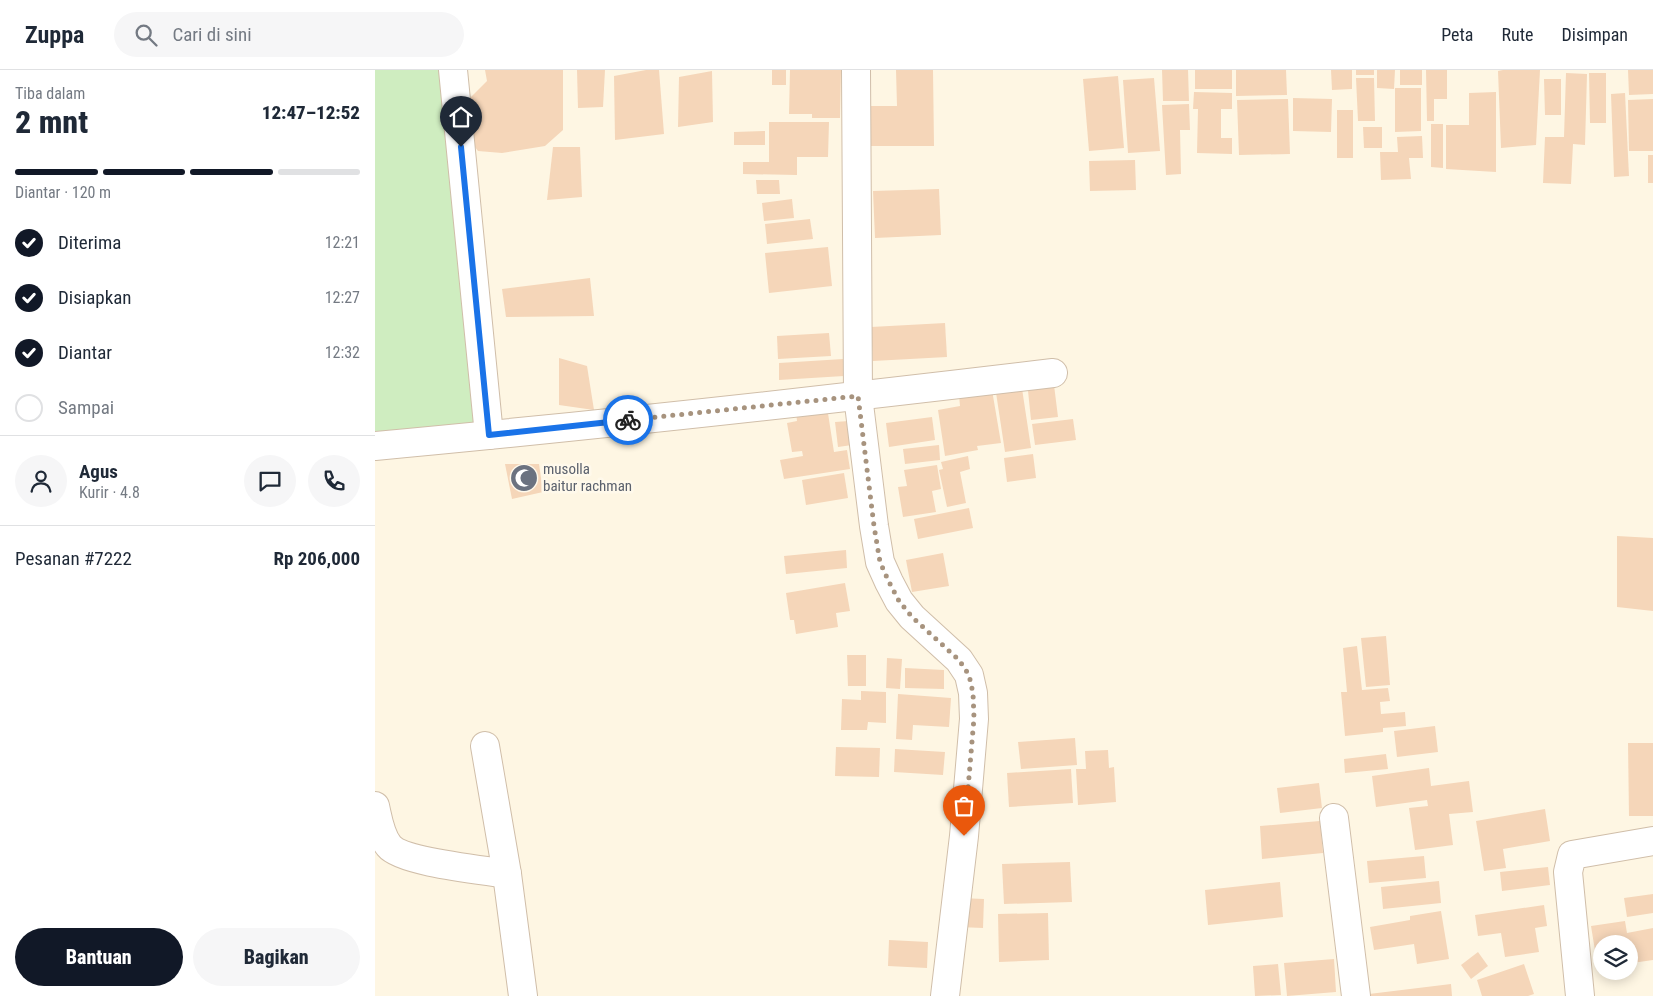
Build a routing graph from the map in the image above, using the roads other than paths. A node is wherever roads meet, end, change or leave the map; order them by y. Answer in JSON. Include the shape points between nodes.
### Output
{"nodes":[{"id":1,"x":453,"y":70,"type":"edge"},
{"id":2,"x":856,"y":70,"type":"edge"},
{"id":3,"x":1053,"y":373,"type":"dead end"},
{"id":4,"x":858,"y":396,"type":"junction"},
{"id":5,"x":489,"y":435,"type":"junction"},
{"id":6,"x":375,"y":446,"type":"edge"},
{"id":7,"x":485,"y":746,"type":"dead end"},
{"id":8,"x":375,"y":806,"type":"edge"},
{"id":9,"x":1333,"y":818,"type":"dead end"},
{"id":10,"x":1653,"y":841,"type":"edge"},
{"id":11,"x":507,"y":874,"type":"junction"},
{"id":12,"x":523,"y":996,"type":"edge"},
{"id":13,"x":945,"y":996,"type":"edge"},
{"id":14,"x":1356,"y":996,"type":"edge"},
{"id":15,"x":1580,"y":996,"type":"edge"}],
"edges":[{"from":1,"to":5,"type":"street"},
{"from":2,"to":4,"type":"street"},
{"from":3,"to":4,"type":"street"},
{"from":4,"to":5,"type":"street"},
{"from":4,"to":13,"type":"street","via":[[880,562],[899,601],[959,660],[969,675],[973,693],[974,718],[964,836]]},
{"from":5,"to":6,"type":"street"},
{"from":7,"to":11,"type":"street"},
{"from":8,"to":11,"type":"street","via":[[382,833],[389,847],[398,853]]},
{"from":9,"to":14,"type":"street"},
{"from":10,"to":15,"type":"street","via":[[1572,855],[1568,872]]},
{"from":11,"to":12,"type":"street"}]}
